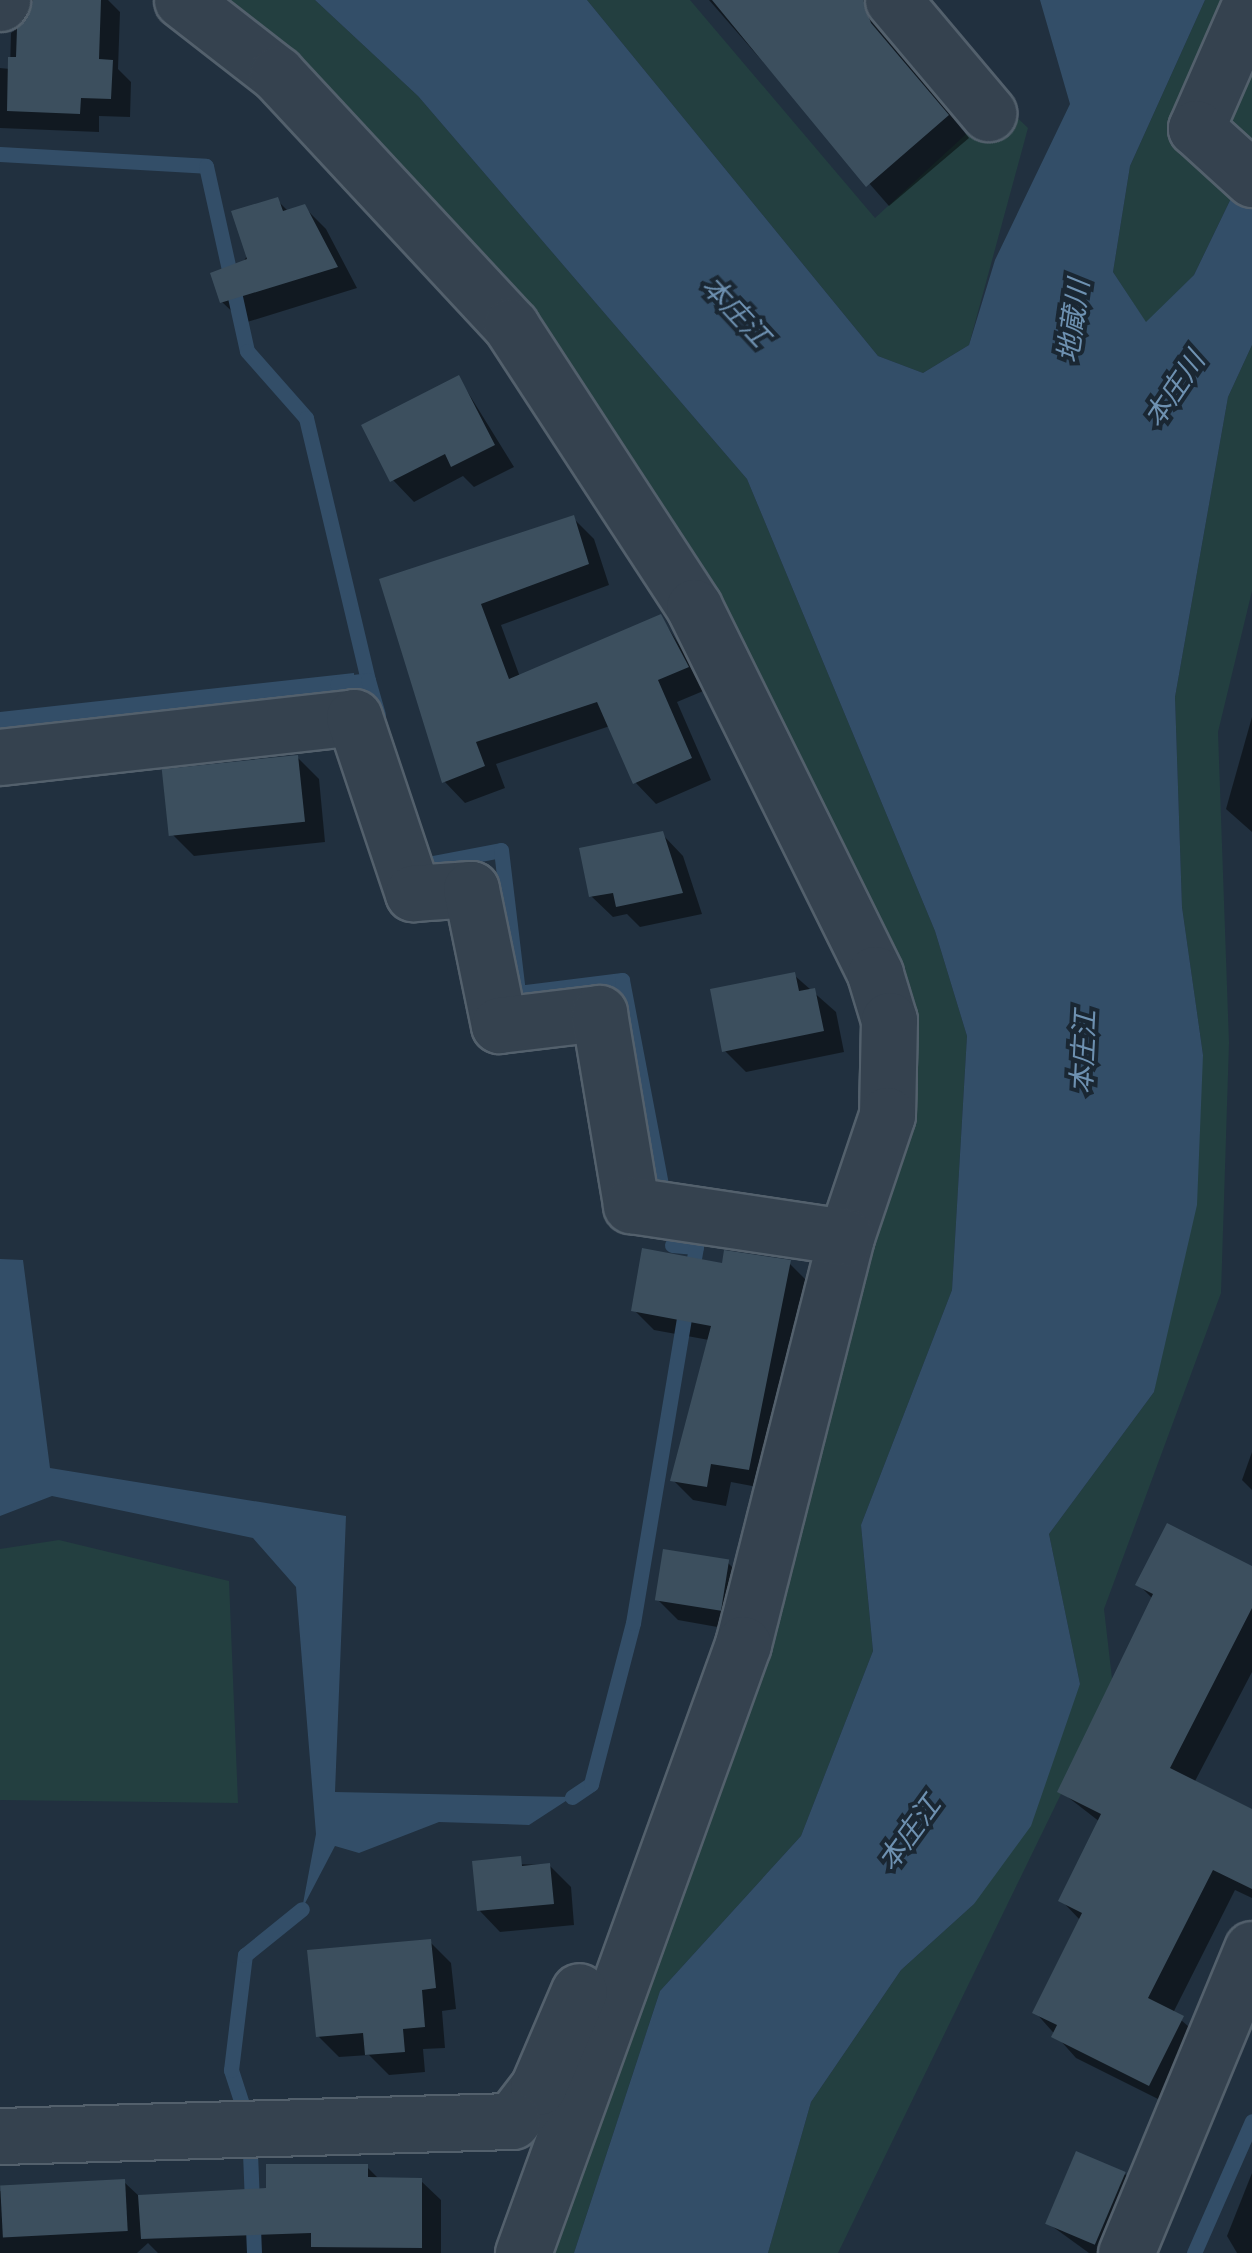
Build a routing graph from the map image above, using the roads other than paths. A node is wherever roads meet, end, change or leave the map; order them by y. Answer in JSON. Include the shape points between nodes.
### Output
{"nodes":[{"id":1,"x":182,"y":0,"type":"edge"},
{"id":2,"x":893,"y":0,"type":"edge"},
{"id":3,"x":1252,"y":0,"type":"edge"},
{"id":4,"x":988,"y":113,"type":"dead end"},
{"id":5,"x":1237,"y":166,"type":"edge"},
{"id":6,"x":0,"y":757,"type":"edge"},
{"id":7,"x":846,"y":1237,"type":"junction"},
{"id":8,"x":647,"y":1909,"type":"junction"},
{"id":9,"x":1252,"y":1949,"type":"edge"},
{"id":10,"x":512,"y":2121,"type":"junction"},
{"id":11,"x":0,"y":2136,"type":"edge"},
{"id":12,"x":496,"y":2253,"type":"edge"},
{"id":13,"x":523,"y":2253,"type":"edge"},
{"id":14,"x":1126,"y":2253,"type":"edge"}],
"edges":[{"from":1,"to":7,"type":"street","via":[[277,74],[511,326],[694,607],[875,974],[889,1020],[887,1115]]},
{"from":2,"to":4,"type":"street"},
{"from":3,"to":5,"type":"street","via":[[1196,128]]},
{"from":6,"to":7,"type":"street","via":[[354,718],[414,894],[471,889],[499,1025],[600,1013],[631,1205]]},
{"from":7,"to":8,"type":"street","via":[[743,1644]]},
{"from":8,"to":10,"type":"street","via":[[594,1954],[538,2087]]},
{"from":8,"to":13,"type":"street"},
{"from":9,"to":14,"type":"street"},
{"from":10,"to":11,"type":"street"},
{"from":10,"to":12,"type":"street","via":[[520,2154]]}]}
